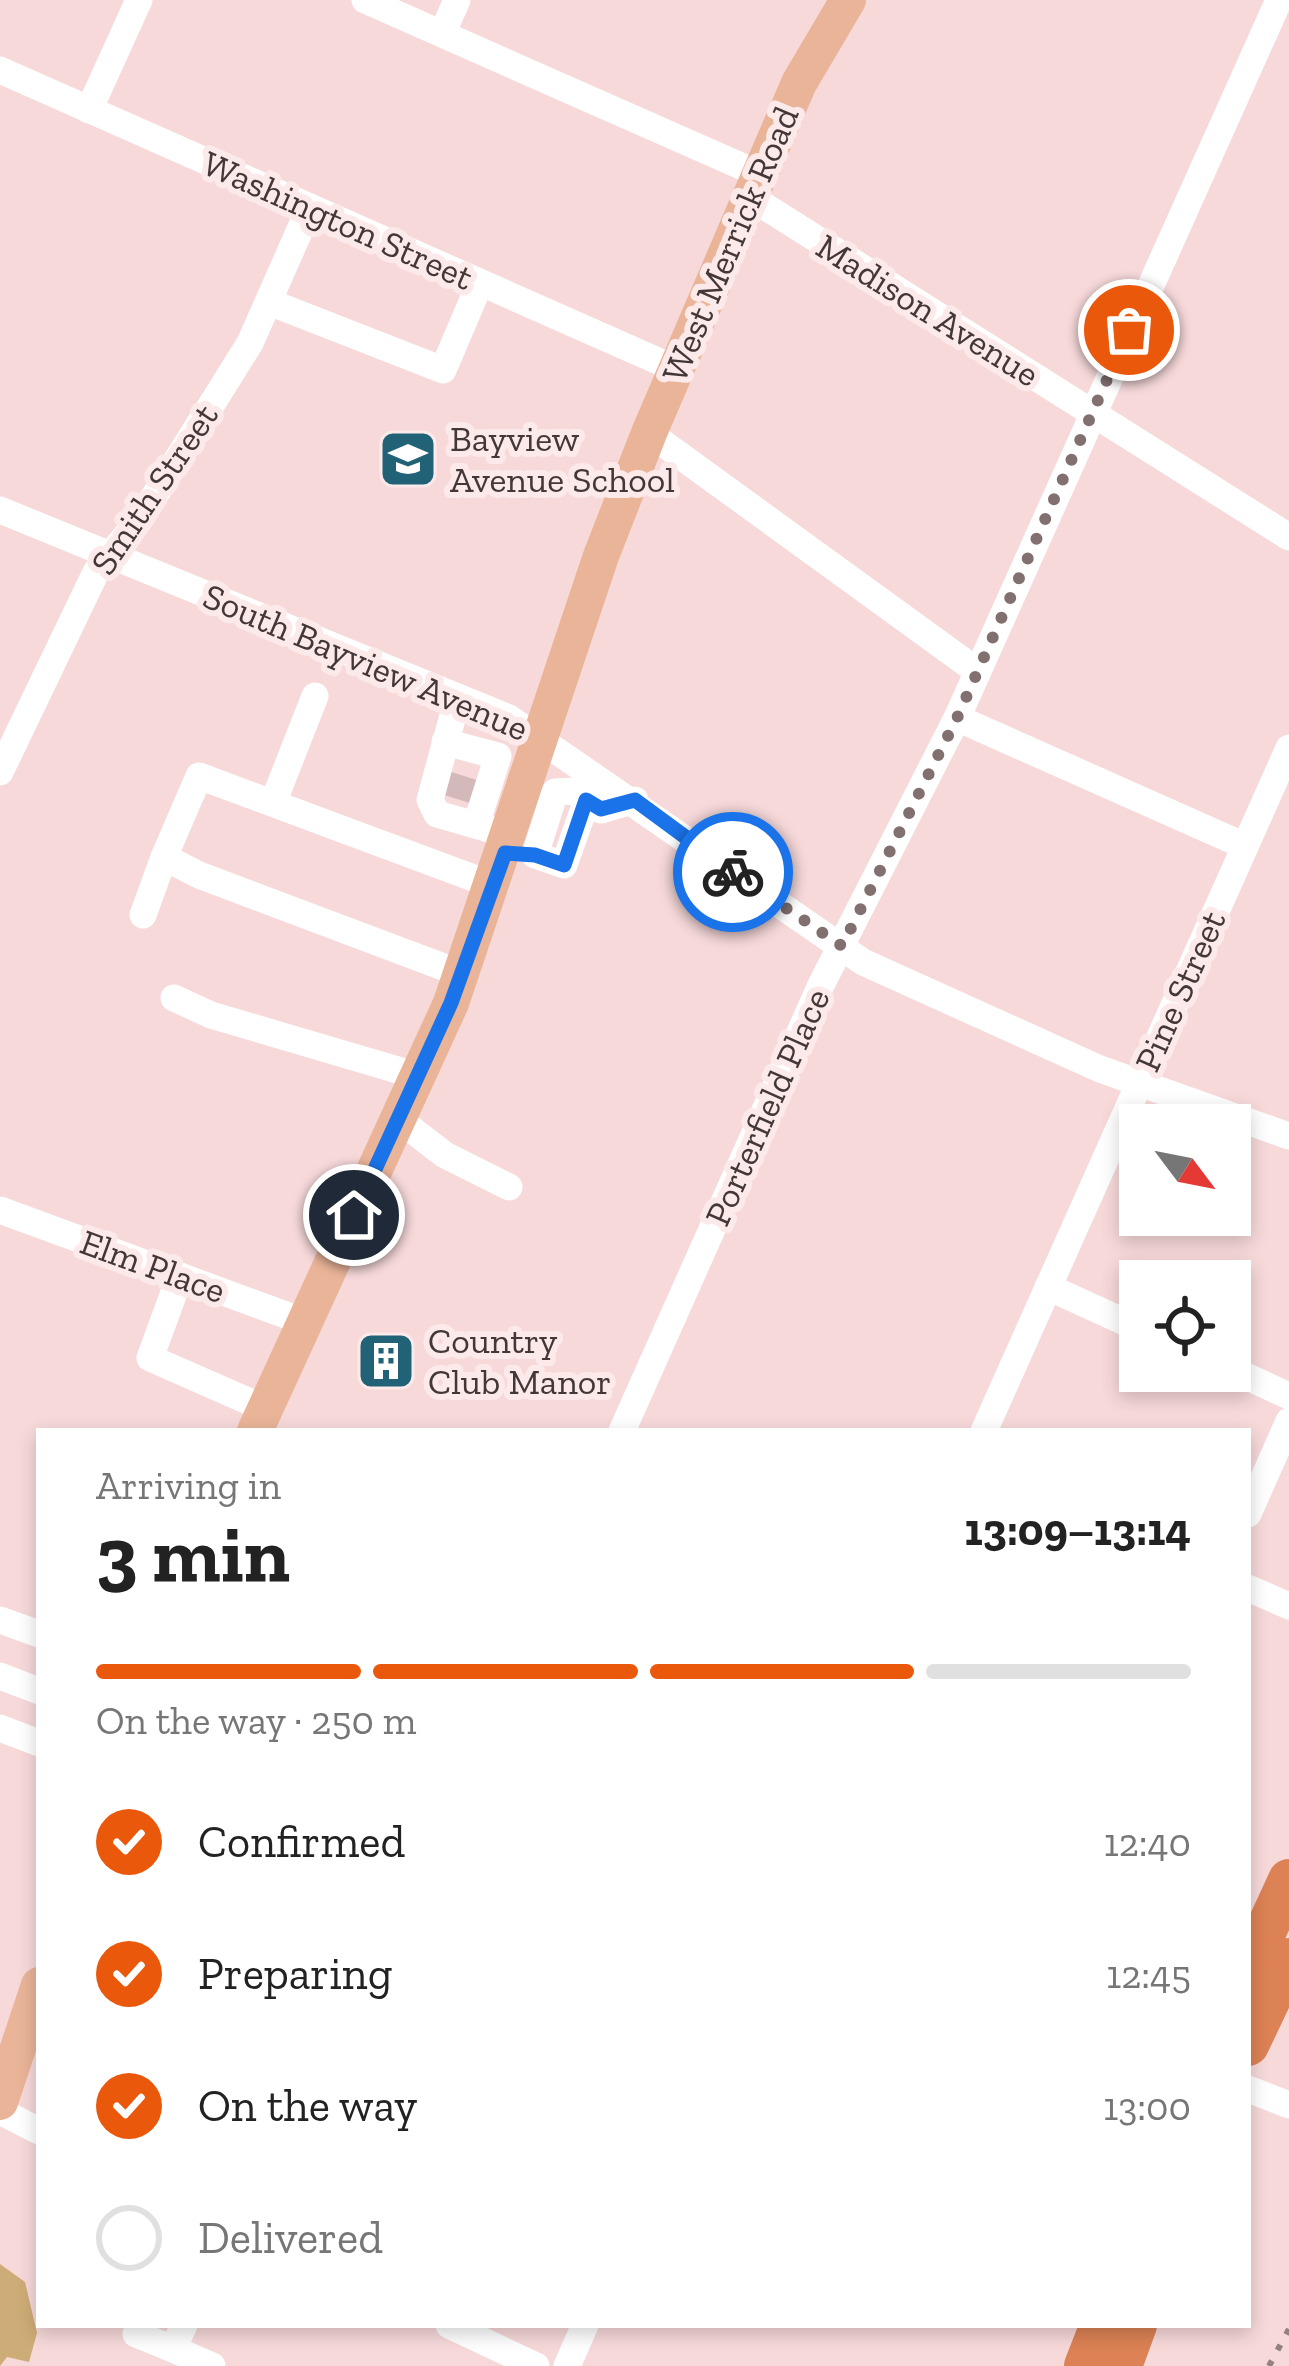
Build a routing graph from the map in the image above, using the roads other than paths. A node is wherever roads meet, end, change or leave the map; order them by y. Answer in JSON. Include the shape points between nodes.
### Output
{"nodes":[{"id":1,"x":139,"y":0,"type":"edge"},
{"id":2,"x":365,"y":0,"type":"edge"},
{"id":3,"x":458,"y":0,"type":"edge"},
{"id":4,"x":848,"y":0,"type":"edge"},
{"id":5,"x":1279,"y":0,"type":"edge"},
{"id":6,"x":442,"y":34,"type":"junction"},
{"id":7,"x":0,"y":70,"type":"edge"},
{"id":8,"x":89,"y":110,"type":"junction"},
{"id":9,"x":754,"y":185,"type":"junction"},
{"id":10,"x":310,"y":207,"type":"junction"},
{"id":11,"x":480,"y":283,"type":"junction"},
{"id":12,"x":268,"y":302,"type":"junction"},
{"id":13,"x":676,"y":369,"type":"junction"},
{"id":14,"x":1091,"y":413,"type":"junction"},
{"id":15,"x":649,"y":433,"type":"junction"},
{"id":16,"x":0,"y":510,"type":"edge"},
{"id":17,"x":1289,"y":537,"type":"edge"},
{"id":18,"x":112,"y":556,"type":"junction"},
{"id":19,"x":977,"y":671,"type":"junction"},
{"id":20,"x":315,"y":696,"type":"dead end"},
{"id":21,"x":458,"y":698,"type":"junction"},
{"id":22,"x":498,"y":714,"type":"junction"},
{"id":23,"x":957,"y":718,"type":"junction"},
{"id":24,"x":1289,"y":748,"type":"edge"},
{"id":25,"x":0,"y":772,"type":"edge"},
{"id":26,"x":273,"y":803,"type":"junction"},
{"id":27,"x":526,"y":803,"type":"junction"},
{"id":28,"x":1245,"y":846,"type":"junction"},
{"id":29,"x":164,"y":857,"type":"junction"},
{"id":30,"x":143,"y":915,"type":"dead end"},
{"id":31,"x":842,"y":946,"type":"junction"},
{"id":32,"x":462,"y":974,"type":"junction"},
{"id":33,"x":174,"y":998,"type":"dead end"},
{"id":34,"x":418,"y":1076,"type":"junction"},
{"id":35,"x":1139,"y":1082,"type":"junction"},
{"id":36,"x":398,"y":1119,"type":"junction"},
{"id":37,"x":1289,"y":1136,"type":"edge"},
{"id":38,"x":508,"y":1186,"type":"dead end"},
{"id":39,"x":0,"y":1210,"type":"edge"},
{"id":40,"x":179,"y":1276,"type":"junction"},
{"id":41,"x":1048,"y":1287,"type":"junction"},
{"id":42,"x":1119,"y":1319,"type":"edge"},
{"id":43,"x":305,"y":1322,"type":"junction"},
{"id":44,"x":1251,"y":1379,"type":"edge"},
{"id":45,"x":1289,"y":1396,"type":"edge"},
{"id":46,"x":260,"y":1420,"type":"edge"},
{"id":47,"x":1289,"y":1421,"type":"edge"},
{"id":48,"x":623,"y":1428,"type":"edge"},
{"id":49,"x":985,"y":1428,"type":"edge"},
{"id":50,"x":1251,"y":1507,"type":"edge"},
{"id":51,"x":1251,"y":1589,"type":"edge"},
{"id":52,"x":1289,"y":1606,"type":"edge"},
{"id":53,"x":0,"y":1620,"type":"edge"},
{"id":54,"x":36,"y":1633,"type":"edge"},
{"id":55,"x":0,"y":1676,"type":"edge"},
{"id":56,"x":36,"y":1689,"type":"edge"},
{"id":57,"x":0,"y":1728,"type":"edge"},
{"id":58,"x":36,"y":1742,"type":"edge"},
{"id":59,"x":1289,"y":1880,"type":"edge"},
{"id":60,"x":1277,"y":1971,"type":"edge"},
{"id":61,"x":36,"y":1994,"type":"edge"},
{"id":62,"x":1251,"y":2037,"type":"edge"},
{"id":63,"x":1251,"y":2090,"type":"edge"},
{"id":64,"x":0,"y":2102,"type":"edge"},
{"id":65,"x":1289,"y":2105,"type":"edge"},
{"id":66,"x":0,"y":2111,"type":"edge"},
{"id":67,"x":36,"y":2129,"type":"edge"},
{"id":68,"x":139,"y":2328,"type":"edge"},
{"id":69,"x":455,"y":2328,"type":"edge"},
{"id":70,"x":585,"y":2328,"type":"edge"},
{"id":71,"x":1100,"y":2328,"type":"edge"},
{"id":72,"x":1135,"y":2328,"type":"edge"},
{"id":73,"x":178,"y":2337,"type":"edge"},
{"id":74,"x":212,"y":2366,"type":"edge"},
{"id":75,"x":536,"y":2366,"type":"edge"},
{"id":76,"x":567,"y":2366,"type":"edge"},
{"id":77,"x":1085,"y":2366,"type":"edge"},
{"id":78,"x":1120,"y":2366,"type":"edge"}],
"edges":[{"from":1,"to":8,"type":"street"},
{"from":2,"to":6,"type":"street","name":"Madison Avenue"},
{"from":3,"to":6,"type":"street"},
{"from":4,"to":9,"type":"main road","name":"West Merrick Road","via":[[799,83]]},
{"from":5,"to":14,"type":"street","name":"Porterfield Place"},
{"from":6,"to":9,"type":"street","name":"Madison Avenue"},
{"from":7,"to":8,"type":"street","name":"Washington Street"},
{"from":8,"to":10,"type":"street","name":"Washington Street"},
{"from":9,"to":13,"type":"main road","name":"West Merrick Road"},
{"from":9,"to":14,"type":"street","name":"Madison Avenue"},
{"from":10,"to":11,"type":"street","name":"Washington Street"},
{"from":10,"to":12,"type":"street","name":"Smith Street"},
{"from":11,"to":12,"type":"street","via":[[443,370]]},
{"from":11,"to":13,"type":"street","name":"Washington Street"},
{"from":12,"to":18,"type":"street","name":"Smith Street","via":[[250,344]]},
{"from":13,"to":15,"type":"main road","name":"West Merrick Road"},
{"from":14,"to":17,"type":"street","name":"Madison Avenue"},
{"from":14,"to":19,"type":"street","name":"Porterfield Place"},
{"from":15,"to":19,"type":"street"},
{"from":15,"to":27,"type":"main road","name":"West Merrick Road","via":[[601,556]]},
{"from":16,"to":18,"type":"street","name":"South Bayview Avenue"},
{"from":18,"to":21,"type":"street","name":"South Bayview Avenue"},
{"from":18,"to":25,"type":"street","name":"Smith Street","via":[[96,572]]},
{"from":19,"to":23,"type":"street","name":"Porterfield Place"},
{"from":20,"to":26,"type":"street"},
{"from":21,"to":22,"type":"street","name":"South Bayview Avenue"},
{"from":21,"to":27,"type":"street"},
{"from":22,"to":27,"type":"street","name":"South Bayview Avenue"},
{"from":22,"to":27,"type":"street"},
{"from":23,"to":28,"type":"street"},
{"from":23,"to":31,"type":"street","name":"Porterfield Place"},
{"from":24,"to":28,"type":"street","name":"Pine Street"},
{"from":26,"to":27,"type":"street"},
{"from":26,"to":29,"type":"street","via":[[200,776]]},
{"from":27,"to":31,"type":"street","name":"South Bayview Avenue","via":[[635,800]]},
{"from":27,"to":32,"type":"main road","name":"West Merrick Road"},
{"from":28,"to":35,"type":"street","name":"Pine Street"},
{"from":29,"to":30,"type":"street"},
{"from":29,"to":32,"type":"street"},
{"from":31,"to":35,"type":"street","name":"South Bayview Avenue"},
{"from":31,"to":48,"type":"street","name":"Porterfield Place"},
{"from":32,"to":34,"type":"main road","name":"West Merrick Road"},
{"from":33,"to":34,"type":"street"},
{"from":34,"to":36,"type":"main road","name":"West Merrick Road"},
{"from":35,"to":37,"type":"street","name":"South Bayview Avenue"},
{"from":35,"to":41,"type":"street","name":"Pine Street"},
{"from":36,"to":38,"type":"street"},
{"from":36,"to":43,"type":"main road","name":"West Merrick Road"},
{"from":39,"to":40,"type":"street","name":"Elm Place"},
{"from":40,"to":43,"type":"street","name":"Elm Place"},
{"from":40,"to":46,"type":"street","via":[[150,1358]]},
{"from":41,"to":42,"type":"street"},
{"from":41,"to":49,"type":"street","name":"Pine Street"},
{"from":43,"to":46,"type":"main road","name":"West Merrick Road"},
{"from":44,"to":45,"type":"street"},
{"from":47,"to":50,"type":"street"},
{"from":51,"to":52,"type":"street"},
{"from":53,"to":54,"type":"street"},
{"from":55,"to":56,"type":"street"},
{"from":57,"to":58,"type":"street"},
{"from":59,"to":60,"type":"highway"},
{"from":60,"to":62,"type":"highway"},
{"from":61,"to":64,"type":"main road"},
{"from":63,"to":65,"type":"street"},
{"from":66,"to":67,"type":"street"},
{"from":68,"to":73,"type":"street","via":[[136,2334]]},
{"from":69,"to":75,"type":"street"},
{"from":70,"to":76,"type":"street"},
{"from":71,"to":77,"type":"highway"},
{"from":72,"to":78,"type":"highway"},
{"from":73,"to":74,"type":"street"}]}
